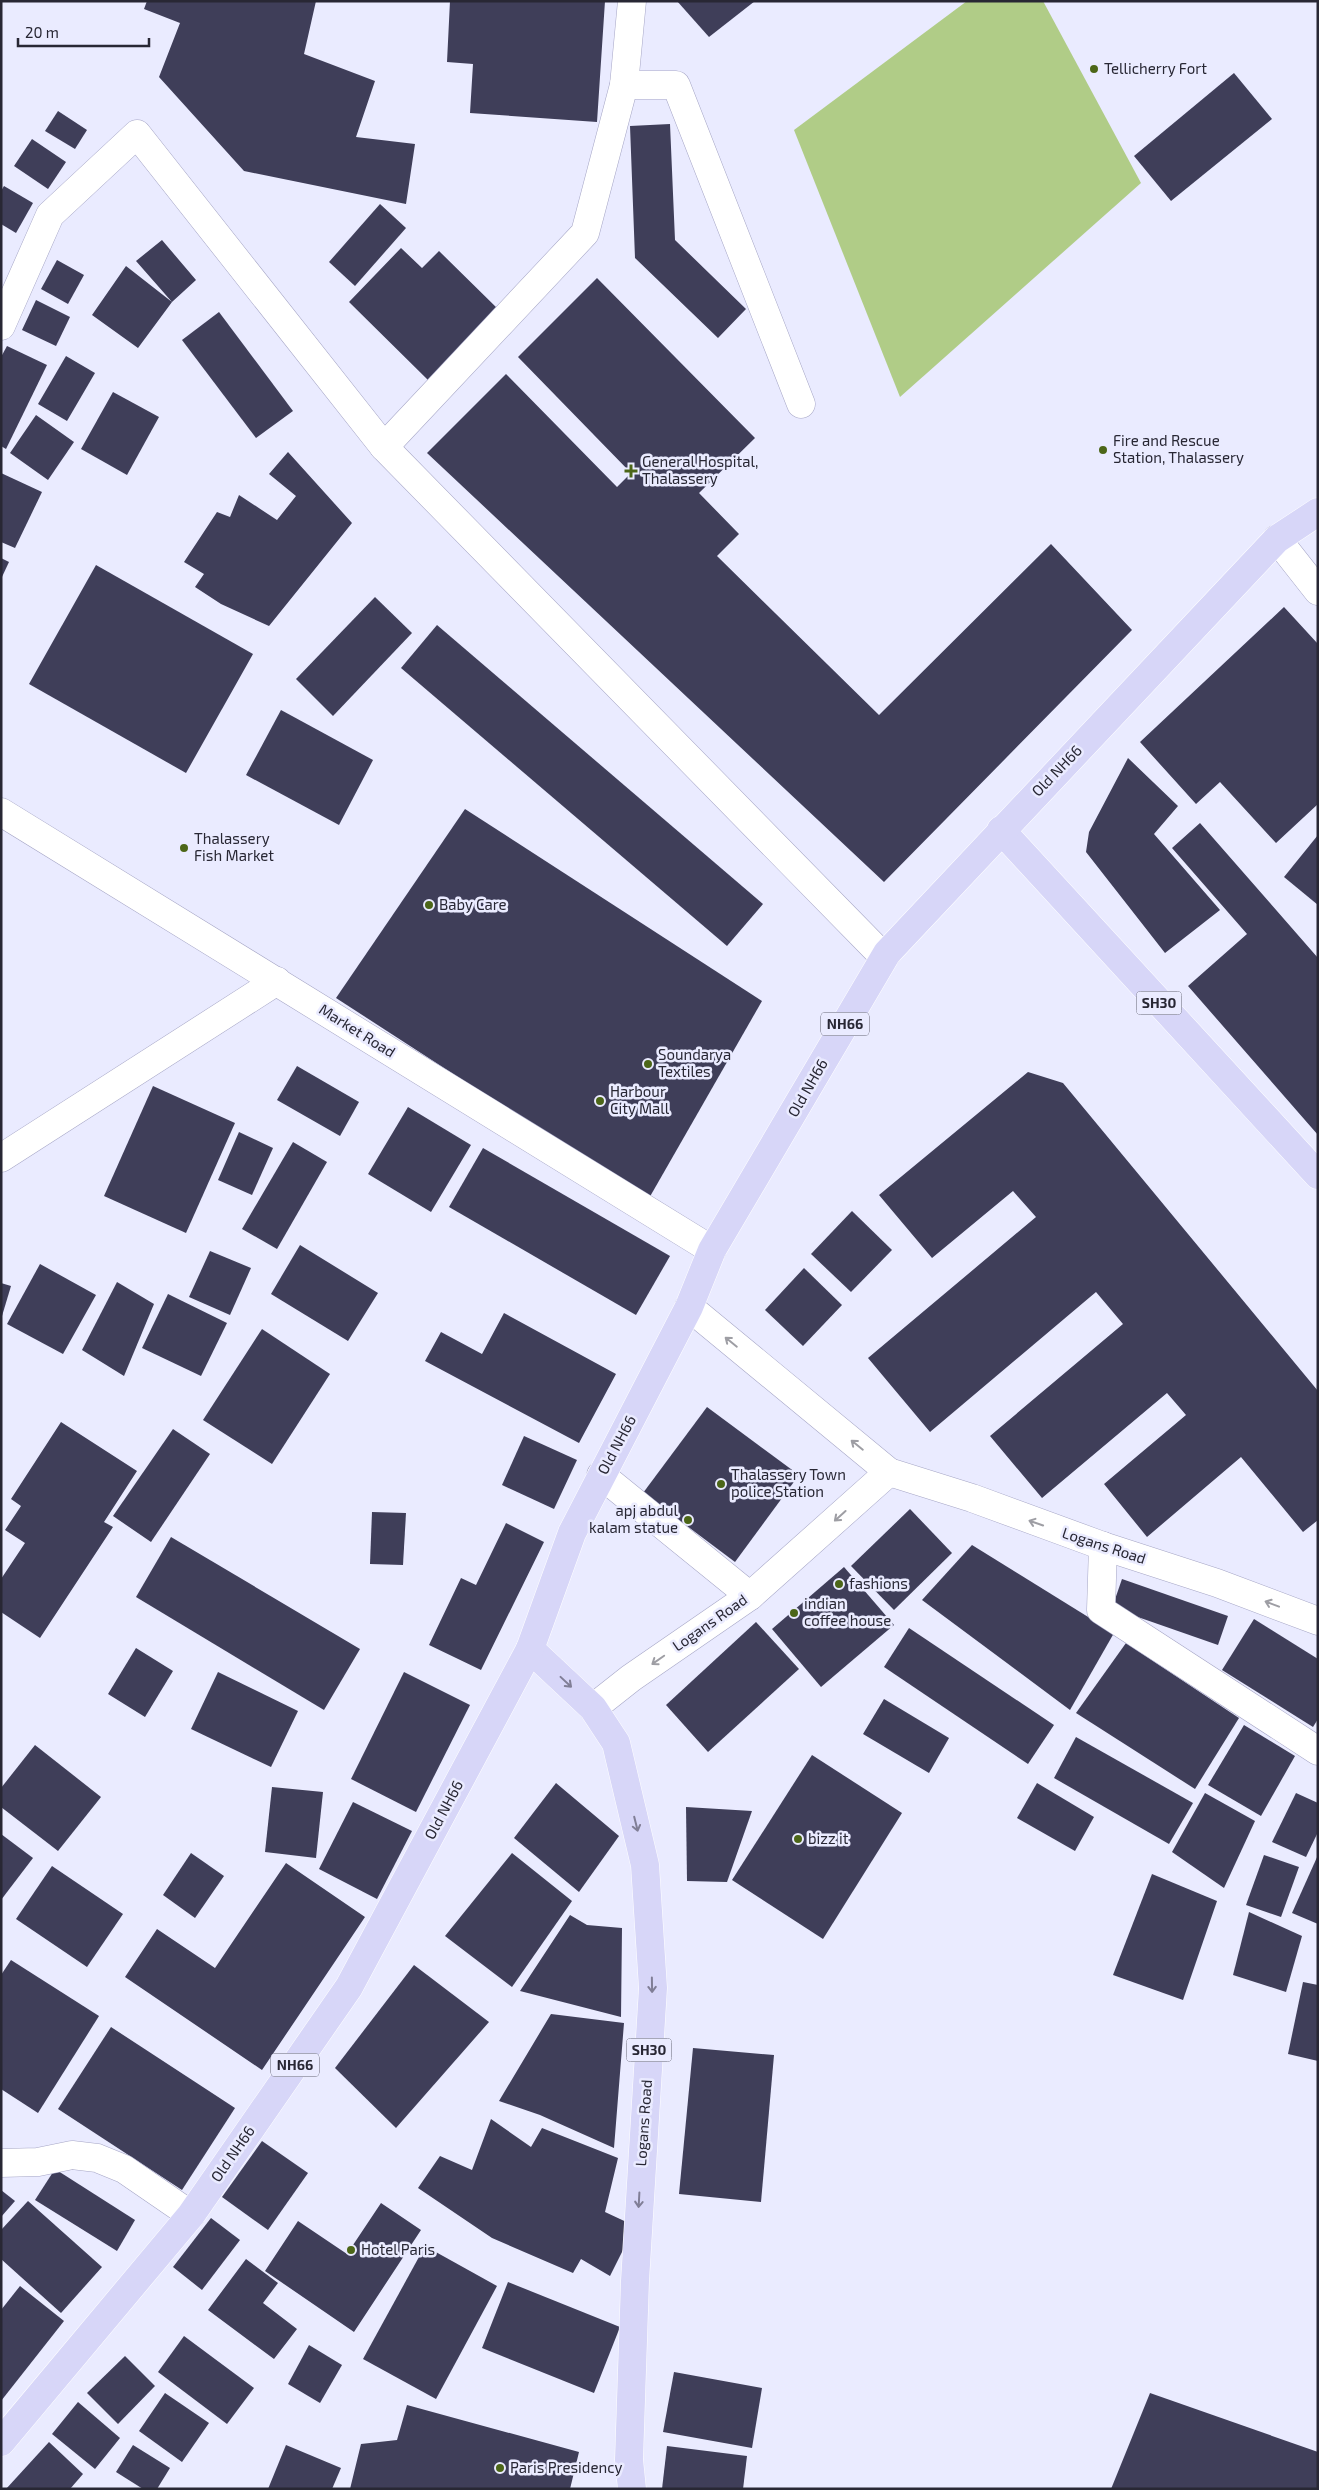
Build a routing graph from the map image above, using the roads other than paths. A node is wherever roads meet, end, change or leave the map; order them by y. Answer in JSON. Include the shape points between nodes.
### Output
{"nodes":[{"id":1,"x":632,"y":1,"type":"edge"},
{"id":2,"x":624,"y":85,"type":"junction"},
{"id":3,"x":1,"y":326,"type":"edge"},
{"id":4,"x":801,"y":404,"type":"dead end"},
{"id":5,"x":384,"y":448,"type":"junction"},
{"id":6,"x":1318,"y":512,"type":"edge"},
{"id":7,"x":1277,"y":539,"type":"junction"},
{"id":8,"x":1318,"y":591,"type":"edge"},
{"id":9,"x":1,"y":812,"type":"edge"},
{"id":10,"x":1001,"y":830,"type":"junction"},
{"id":11,"x":887,"y":953,"type":"junction"},
{"id":12,"x":277,"y":981,"type":"junction"},
{"id":13,"x":1,"y":1158,"type":"edge"},
{"id":14,"x":1318,"y":1176,"type":"edge"},
{"id":15,"x":712,"y":1250,"type":"junction"},
{"id":16,"x":689,"y":1307,"type":"junction"},
{"id":17,"x":889,"y":1472,"type":"junction"},
{"id":18,"x":601,"y":1475,"type":"junction"},
{"id":19,"x":1103,"y":1546,"type":"junction"},
{"id":20,"x":750,"y":1596,"type":"junction"},
{"id":21,"x":1318,"y":1621,"type":"edge"},
{"id":22,"x":530,"y":1649,"type":"junction"},
{"id":23,"x":594,"y":1708,"type":"junction"},
{"id":24,"x":1318,"y":1751,"type":"edge"},
{"id":25,"x":1,"y":2163,"type":"edge"},
{"id":26,"x":190,"y":2215,"type":"junction"},
{"id":27,"x":1,"y":2442,"type":"edge"},
{"id":28,"x":632,"y":2489,"type":"edge"}],
"edges":[{"from":1,"to":2,"type":"street"},
{"from":2,"to":4,"type":"street","via":[[676,85]]},
{"from":2,"to":5,"type":"street","via":[[584,233]]},
{"from":3,"to":5,"type":"street","via":[[50,215],[137,134]]},
{"from":5,"to":11,"type":"street","via":[[878,951]]},
{"from":6,"to":7,"type":"main road","name":"Old NH66","number":"NH66"},
{"from":7,"to":8,"type":"street"},
{"from":7,"to":10,"type":"main road","name":"Old NH66","number":"NH66"},
{"from":9,"to":12,"type":"street","name":"Market Road"},
{"from":10,"to":11,"type":"main road","name":"Old NH66","number":"NH66"},
{"from":10,"to":14,"type":"main road","number":"SH30"},
{"from":11,"to":15,"type":"main road","name":"Old NH66","number":"NH66"},
{"from":12,"to":13,"type":"street"},
{"from":12,"to":15,"type":"street","name":"Market Road"},
{"from":15,"to":16,"type":"main road","name":"Old NH66","number":"NH66"},
{"from":17,"to":16,"type":"street","name":"Logans Road","one_way":true},
{"from":16,"to":18,"type":"main road","name":"Old NH66","number":"NH66"},
{"from":19,"to":17,"type":"street","name":"Logans Road","one_way":true,"via":[[972,1498]]},
{"from":17,"to":20,"type":"street","name":"Logans Road","one_way":true},
{"from":18,"to":20,"type":"street"},
{"from":18,"to":22,"type":"main road","name":"Old NH66","number":"NH66","via":[[572,1533]]},
{"from":21,"to":19,"type":"street","name":"Logans Road","one_way":true,"via":[[1217,1583]]},
{"from":19,"to":24,"type":"street","via":[[1101,1610]]},
{"from":20,"to":23,"type":"street","name":"Logans Road","one_way":true,"via":[[631,1678]]},
{"from":22,"to":23,"type":"main road","name":"Logans Road","number":"SH30","one_way":true},
{"from":22,"to":26,"type":"main road","name":"Old NH66","number":"NH66","via":[[349,1987]]},
{"from":23,"to":28,"type":"main road","name":"Logans Road","number":"SH30","one_way":true,"via":[[616,1743],[646,1865],[653,1988],[634,2281],[629,2460]]},
{"from":25,"to":26,"type":"street","via":[[38,2162],[72,2155],[97,2158],[124,2169]]},
{"from":26,"to":27,"type":"main road","name":"Old NH66","number":"NH66"}]}
